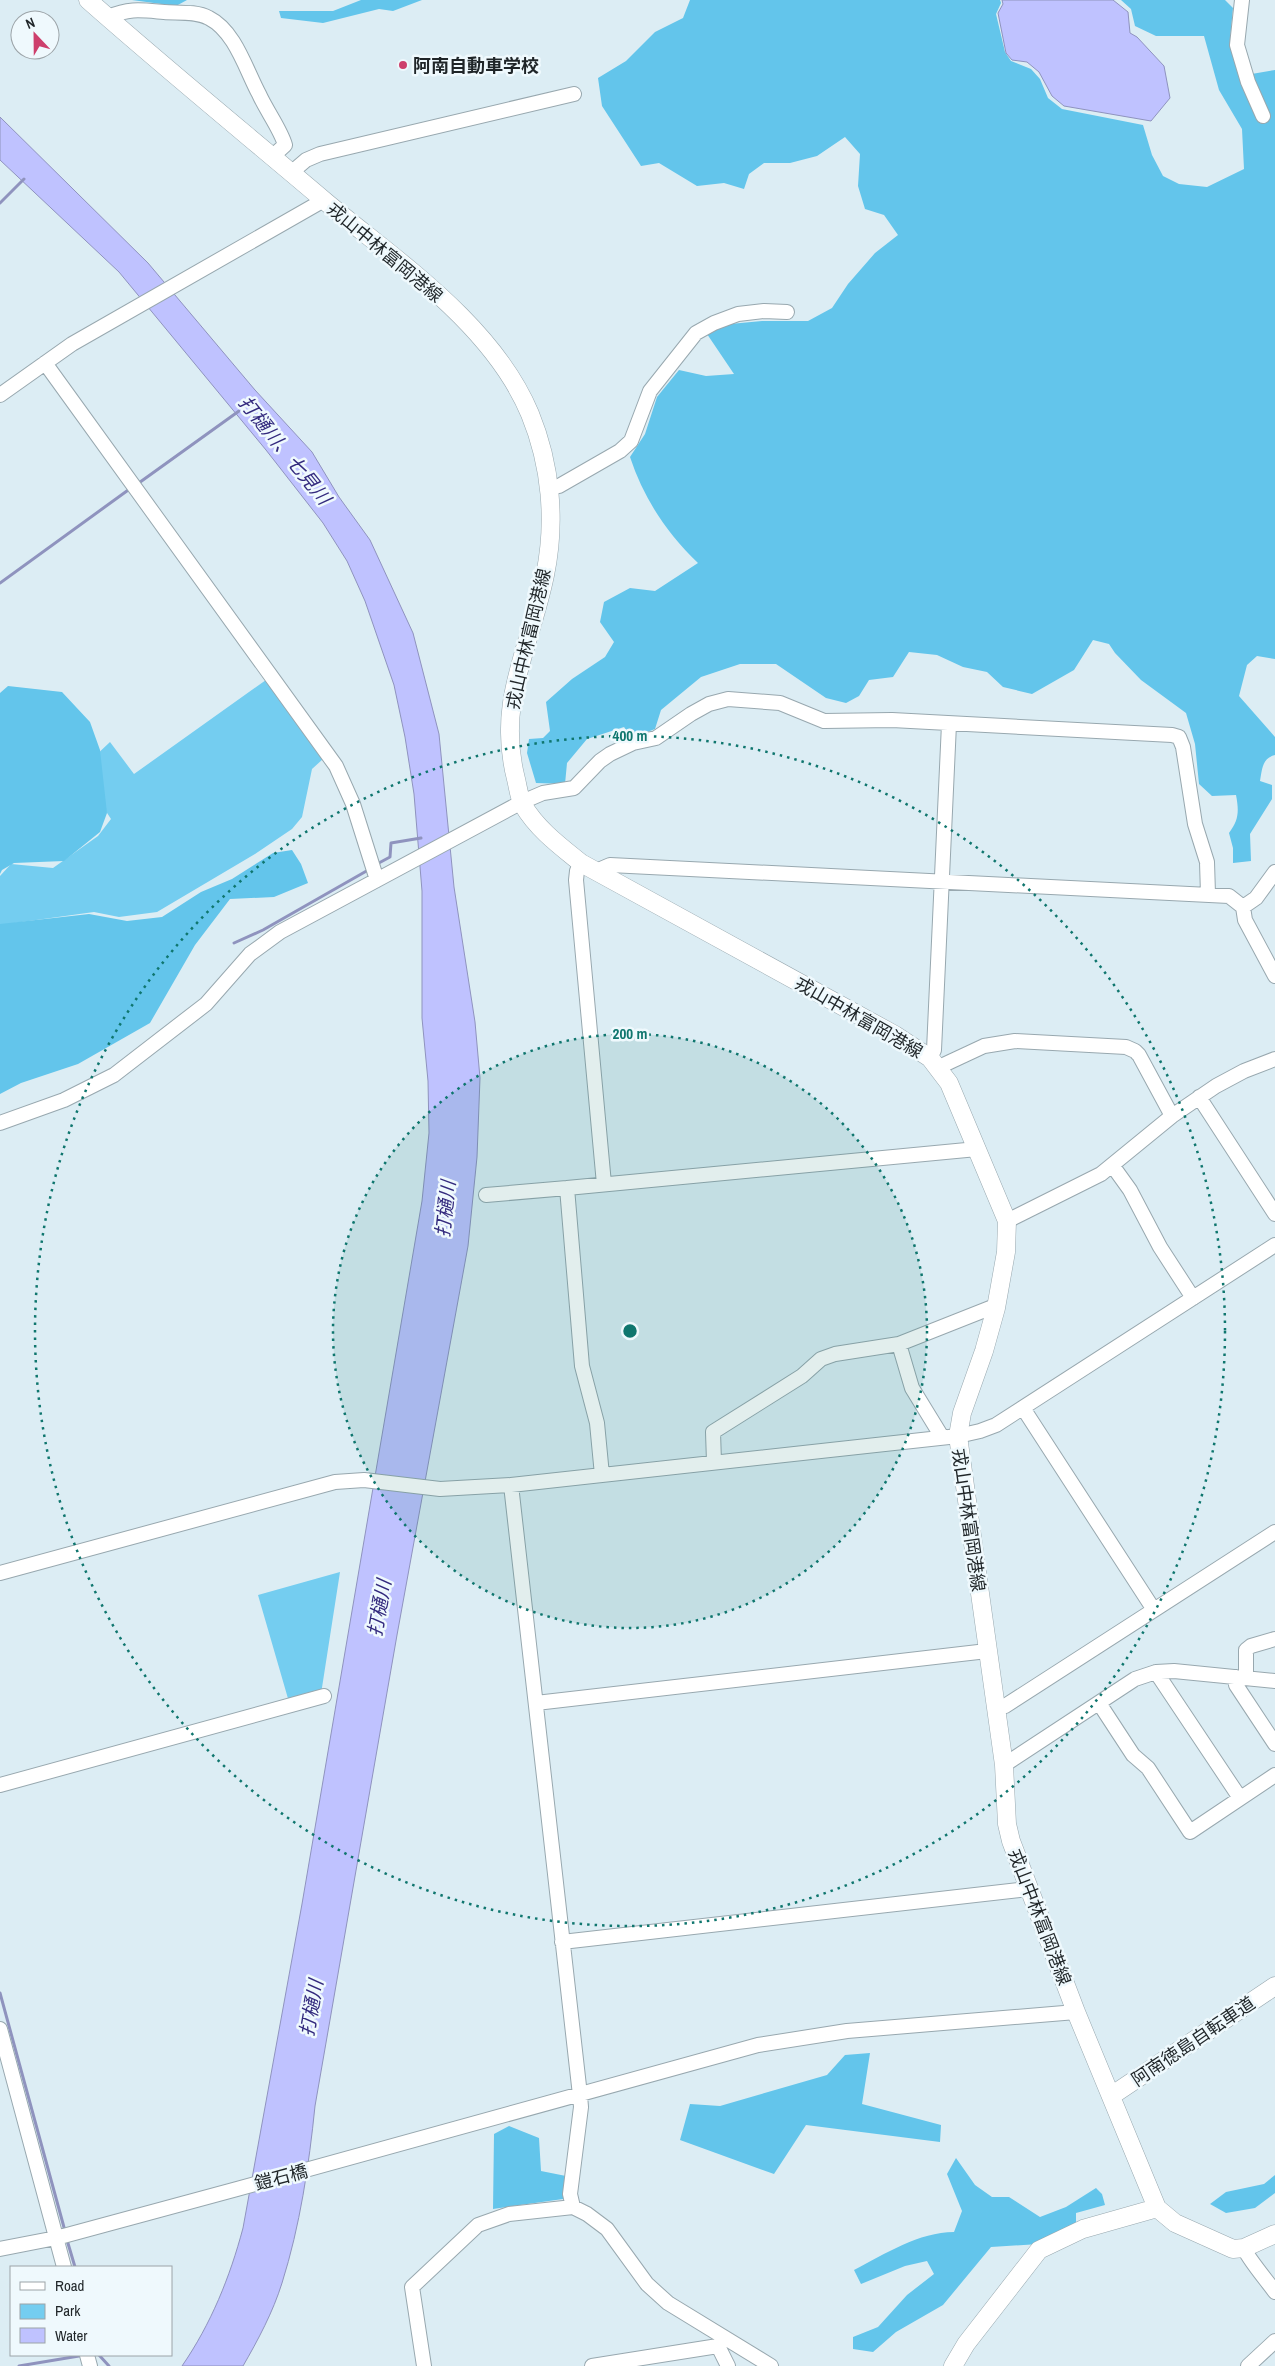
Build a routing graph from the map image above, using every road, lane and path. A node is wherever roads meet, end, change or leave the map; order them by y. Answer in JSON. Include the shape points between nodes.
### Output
{"nodes":[{"id":1,"x":88,"y":0,"type":"edge"},
{"id":2,"x":1242,"y":0,"type":"edge"},
{"id":3,"x":108,"y":18,"type":"junction"},
{"id":4,"x":574,"y":94,"type":"dead end"},
{"id":5,"x":1262,"y":116,"type":"dead end"},
{"id":6,"x":273,"y":156,"type":"junction"},
{"id":7,"x":292,"y":172,"type":"junction"},
{"id":8,"x":324,"y":200,"type":"junction"},
{"id":9,"x":787,"y":312,"type":"dead end"},
{"id":10,"x":45,"y":362,"type":"junction"},
{"id":11,"x":0,"y":395,"type":"edge"},
{"id":12,"x":550,"y":488,"type":"junction"},
{"id":13,"x":948,"y":724,"type":"junction"},
{"id":14,"x":522,"y":802,"type":"junction"},
{"id":15,"x":589,"y":867,"type":"junction"},
{"id":16,"x":1275,"y":872,"type":"edge"},
{"id":17,"x":377,"y":880,"type":"junction"},
{"id":18,"x":942,"y":883,"type":"junction"},
{"id":19,"x":1208,"y":894,"type":"junction"},
{"id":20,"x":1243,"y":907,"type":"junction"},
{"id":21,"x":1275,"y":976,"type":"edge"},
{"id":22,"x":1275,"y":1059,"type":"edge"},
{"id":23,"x":934,"y":1062,"type":"junction"},
{"id":24,"x":1199,"y":1097,"type":"junction"},
{"id":25,"x":1172,"y":1116,"type":"junction"},
{"id":26,"x":0,"y":1123,"type":"edge"},
{"id":27,"x":977,"y":1148,"type":"junction"},
{"id":28,"x":1112,"y":1165,"type":"junction"},
{"id":29,"x":604,"y":1184,"type":"junction"},
{"id":30,"x":567,"y":1188,"type":"junction"},
{"id":31,"x":486,"y":1196,"type":"dead end"},
{"id":32,"x":1275,"y":1214,"type":"edge"},
{"id":33,"x":1006,"y":1221,"type":"junction"},
{"id":34,"x":1275,"y":1245,"type":"edge"},
{"id":35,"x":1193,"y":1298,"type":"junction"},
{"id":36,"x":996,"y":1308,"type":"junction"},
{"id":37,"x":899,"y":1344,"type":"junction"},
{"id":38,"x":1023,"y":1408,"type":"junction"},
{"id":39,"x":950,"y":1436,"type":"junction"},
{"id":40,"x":714,"y":1462,"type":"junction"},
{"id":41,"x":602,"y":1475,"type":"junction"},
{"id":42,"x":511,"y":1485,"type":"junction"},
{"id":43,"x":1275,"y":1532,"type":"edge"},
{"id":44,"x":0,"y":1573,"type":"edge"},
{"id":45,"x":1154,"y":1610,"type":"junction"},
{"id":46,"x":1275,"y":1639,"type":"edge"},
{"id":47,"x":987,"y":1652,"type":"junction"},
{"id":48,"x":1156,"y":1672,"type":"junction"},
{"id":49,"x":1241,"y":1677,"type":"junction"},
{"id":50,"x":1275,"y":1681,"type":"edge"},
{"id":51,"x":324,"y":1696,"type":"dead end"},
{"id":52,"x":536,"y":1703,"type":"junction"},
{"id":53,"x":1099,"y":1703,"type":"junction"},
{"id":54,"x":996,"y":1709,"type":"junction"},
{"id":55,"x":1275,"y":1744,"type":"edge"},
{"id":56,"x":1004,"y":1764,"type":"junction"},
{"id":57,"x":1275,"y":1775,"type":"edge"},
{"id":58,"x":0,"y":1786,"type":"edge"},
{"id":59,"x":1240,"y":1798,"type":"junction"},
{"id":60,"x":1028,"y":1889,"type":"junction"},
{"id":61,"x":562,"y":1942,"type":"junction"},
{"id":62,"x":1275,"y":1986,"type":"edge"},
{"id":63,"x":1076,"y":2012,"type":"junction"},
{"id":64,"x":1,"y":2034,"type":"edge"},
{"id":65,"x":580,"y":2095,"type":"junction"},
{"id":66,"x":1112,"y":2096,"type":"junction"},
{"id":67,"x":573,"y":2207,"type":"junction"},
{"id":68,"x":1157,"y":2208,"type":"junction"},
{"id":69,"x":1275,"y":2234,"type":"edge"},
{"id":70,"x":56,"y":2238,"type":"junction"},
{"id":71,"x":1244,"y":2248,"type":"junction"},
{"id":72,"x":0,"y":2249,"type":"edge"},
{"id":73,"x":64,"y":2266,"type":"edge"},
{"id":74,"x":1275,"y":2292,"type":"edge"},
{"id":75,"x":1275,"y":2341,"type":"edge"},
{"id":76,"x":721,"y":2342,"type":"junction"},
{"id":77,"x":424,"y":2366,"type":"edge"},
{"id":78,"x":592,"y":2366,"type":"edge"},
{"id":79,"x":728,"y":2366,"type":"edge"},
{"id":80,"x":771,"y":2366,"type":"edge"},
{"id":81,"x":953,"y":2366,"type":"edge"},
{"id":82,"x":1248,"y":2366,"type":"edge"}],
"edges":[{"from":1,"to":3,"type":"main road","name":"戎山中林富岡港線"},
{"from":2,"to":5,"type":"street","via":[[1237,45]]},
{"from":3,"to":6,"type":"main road","name":"戎山中林富岡港線"},
{"from":3,"to":6,"type":"street","via":[[127,10],[196,14],[209,18],[222,28],[271,120],[283,136],[286,145]]},
{"from":4,"to":7,"type":"street","via":[[320,154],[306,160]]},
{"from":6,"to":7,"type":"main road","name":"戎山中林富岡港線"},
{"from":7,"to":8,"type":"main road","name":"戎山中林富岡港線"},
{"from":8,"to":10,"type":"street"},
{"from":8,"to":12,"type":"main road","name":"戎山中林富岡港線","via":[[420,279],[491,350],[512,379],[530,414]]},
{"from":9,"to":12,"type":"street","via":[[738,314],[714,322],[696,333],[650,392],[631,441],[620,451]]},
{"from":10,"to":11,"type":"street"},
{"from":10,"to":17,"type":"street","via":[[336,766],[353,804]]},
{"from":12,"to":14,"type":"main road","name":"戎山中林富岡港線","via":[[551,525],[545,575],[512,697],[508,731],[510,759]]},
{"from":13,"to":14,"type":"street","via":[[851,719],[824,721],[780,703],[728,699],[709,704],[656,738],[633,743],[610,754],[574,788],[543,793]]},
{"from":13,"to":18,"type":"street"},
{"from":13,"to":19,"type":"street","via":[[1178,737],[1195,824],[1208,862]]},
{"from":14,"to":15,"type":"main road","name":"戎山中林富岡港線","via":[[549,836]]},
{"from":14,"to":17,"type":"street"},
{"from":15,"to":18,"type":"street","via":[[610,865]]},
{"from":15,"to":23,"type":"main road","name":"戎山中林富岡港線","via":[[895,1035]]},
{"from":15,"to":29,"type":"street","via":[[577,871],[576,880]]},
{"from":16,"to":20,"type":"street","via":[[1256,898]]},
{"from":17,"to":26,"type":"street","via":[[266,942],[250,954],[206,1004],[114,1074],[64,1100]]},
{"from":18,"to":19,"type":"street"},
{"from":18,"to":23,"type":"street"},
{"from":19,"to":20,"type":"street","via":[[1228,896]]},
{"from":20,"to":21,"type":"street","via":[[1245,920]]},
{"from":22,"to":24,"type":"street","via":[[1244,1071]]},
{"from":23,"to":25,"type":"street","via":[[984,1046],[1015,1041],[1126,1047],[1139,1055]]},
{"from":23,"to":27,"type":"main road","name":"戎山中林富岡港線","via":[[949,1083]]},
{"from":24,"to":25,"type":"street"},
{"from":24,"to":32,"type":"street"},
{"from":25,"to":28,"type":"street"},
{"from":27,"to":29,"type":"street"},
{"from":27,"to":33,"type":"main road","name":"戎山中林富岡港線"},
{"from":28,"to":33,"type":"street","via":[[1101,1174]]},
{"from":28,"to":35,"type":"street"},
{"from":29,"to":30,"type":"street"},
{"from":30,"to":31,"type":"street"},
{"from":30,"to":41,"type":"street","via":[[582,1366],[597,1423]]},
{"from":33,"to":36,"type":"main road","name":"戎山中林富岡港線","via":[[1006,1252]]},
{"from":34,"to":35,"type":"street"},
{"from":35,"to":38,"type":"street"},
{"from":36,"to":37,"type":"street"},
{"from":36,"to":39,"type":"main road","name":"戎山中林富岡港線","via":[[962,1413]]},
{"from":37,"to":39,"type":"street","via":[[912,1388]]},
{"from":37,"to":40,"type":"street","via":[[821,1359],[802,1376],[713,1432]]},
{"from":38,"to":39,"type":"street","via":[[996,1425]]},
{"from":38,"to":45,"type":"street"},
{"from":39,"to":40,"type":"street"},
{"from":39,"to":47,"type":"main road","name":"戎山中林富岡港線"},
{"from":40,"to":41,"type":"street"},
{"from":41,"to":42,"type":"street"},
{"from":42,"to":44,"type":"street","via":[[434,1489],[364,1480],[334,1482]]},
{"from":42,"to":52,"type":"street"},
{"from":43,"to":45,"type":"street"},
{"from":45,"to":54,"type":"street"},
{"from":46,"to":49,"type":"street","via":[[1246,1650]]},
{"from":47,"to":52,"type":"street"},
{"from":47,"to":54,"type":"main road","name":"戎山中林富岡港線"},
{"from":48,"to":49,"type":"street"},
{"from":48,"to":53,"type":"street","via":[[1135,1680]]},
{"from":48,"to":59,"type":"street"},
{"from":49,"to":50,"type":"street"},
{"from":49,"to":55,"type":"street","via":[[1236,1685]]},
{"from":51,"to":58,"type":"street"},
{"from":52,"to":61,"type":"street"},
{"from":53,"to":56,"type":"street"},
{"from":53,"to":59,"type":"street","via":[[1133,1756],[1148,1768],[1190,1832]]},
{"from":54,"to":56,"type":"main road","name":"戎山中林富岡港線"},
{"from":56,"to":60,"type":"main road","name":"戎山中林富岡港線","via":[[1007,1824]]},
{"from":57,"to":59,"type":"street"},
{"from":60,"to":61,"type":"street"},
{"from":60,"to":63,"type":"main road","name":"戎山中林富岡港線"},
{"from":61,"to":65,"type":"street"},
{"from":62,"to":66,"type":"main road","name":"阿南徳島自転車道"},
{"from":63,"to":65,"type":"street","name":"鎧石橋","via":[[812,2036],[758,2045]]},
{"from":63,"to":66,"type":"main road","name":"戎山中林富岡港線"},
{"from":64,"to":70,"type":"street"},
{"from":65,"to":67,"type":"street","via":[[570,2194]]},
{"from":65,"to":70,"type":"street","name":"鎧石橋"},
{"from":66,"to":68,"type":"main road","name":"戎山中林富岡港線"},
{"from":67,"to":76,"type":"street","via":[[607,2229],[647,2284]]},
{"from":67,"to":77,"type":"street","via":[[508,2214],[478,2225],[412,2287]]},
{"from":68,"to":71,"type":"main road","via":[[1175,2223],[1233,2249]]},
{"from":68,"to":81,"type":"main road","via":[[1083,2229],[1039,2250],[966,2344]]},
{"from":69,"to":71,"type":"main road"},
{"from":70,"to":72,"type":"street","name":"鎧石橋"},
{"from":70,"to":73,"type":"street"},
{"from":71,"to":74,"type":"street"},
{"from":75,"to":82,"type":"street"},
{"from":76,"to":78,"type":"street"},
{"from":76,"to":79,"type":"street"},
{"from":76,"to":80,"type":"street"}]}
